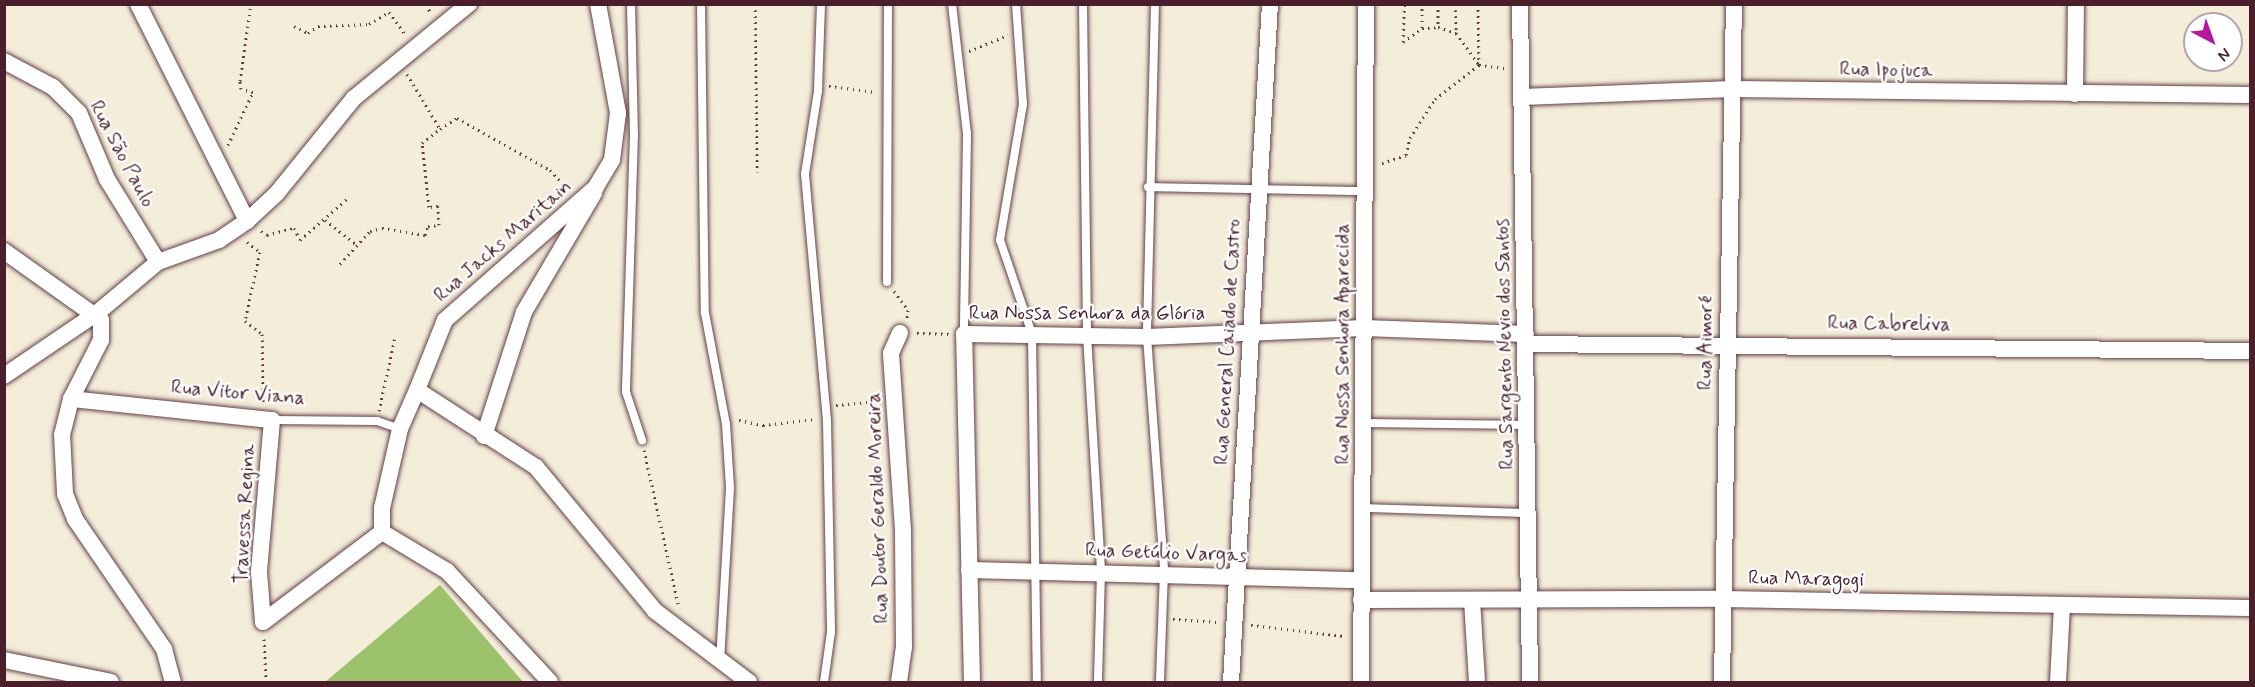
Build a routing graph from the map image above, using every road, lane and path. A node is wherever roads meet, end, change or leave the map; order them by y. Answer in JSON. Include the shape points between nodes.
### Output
{"nodes":[{"id":1,"x":138,"y":4,"type":"edge"},
{"id":2,"x":251,"y":4,"type":"edge"},
{"id":3,"x":469,"y":4,"type":"edge"},
{"id":4,"x":598,"y":4,"type":"edge"},
{"id":5,"x":632,"y":4,"type":"edge"},
{"id":6,"x":700,"y":4,"type":"edge"},
{"id":7,"x":755,"y":4,"type":"edge"},
{"id":8,"x":821,"y":4,"type":"edge"},
{"id":9,"x":888,"y":4,"type":"edge"},
{"id":10,"x":952,"y":4,"type":"edge"},
{"id":11,"x":1016,"y":4,"type":"edge"},
{"id":12,"x":1083,"y":4,"type":"edge"},
{"id":13,"x":1155,"y":4,"type":"edge"},
{"id":14,"x":1270,"y":4,"type":"edge"},
{"id":15,"x":1366,"y":4,"type":"edge"},
{"id":16,"x":1404,"y":4,"type":"edge"},
{"id":17,"x":1422,"y":4,"type":"edge"},
{"id":18,"x":1438,"y":4,"type":"edge"},
{"id":19,"x":1455,"y":4,"type":"edge"},
{"id":20,"x":1478,"y":4,"type":"edge"},
{"id":21,"x":1521,"y":4,"type":"edge"},
{"id":22,"x":1734,"y":4,"type":"edge"},
{"id":23,"x":2076,"y":4,"type":"edge"},
{"id":24,"x":294,"y":26,"type":"dead end"},
{"id":25,"x":1438,"y":27,"type":"junction"},
{"id":26,"x":1422,"y":28,"type":"junction"},
{"id":27,"x":1018,"y":32,"type":"junction"},
{"id":28,"x":1456,"y":33,"type":"junction"},
{"id":29,"x":415,"y":48,"type":"junction"},
{"id":30,"x":957,"y":56,"type":"junction"},
{"id":31,"x":4,"y":61,"type":"edge"},
{"id":32,"x":1479,"y":65,"type":"junction"},
{"id":33,"x":1521,"y":69,"type":"junction"},
{"id":34,"x":406,"y":72,"type":"dead end"},
{"id":35,"x":819,"y":85,"type":"junction"},
{"id":36,"x":1732,"y":89,"type":"junction"},
{"id":37,"x":887,"y":92,"type":"junction"},
{"id":38,"x":2075,"y":94,"type":"junction"},
{"id":39,"x":2250,"y":95,"type":"edge"},
{"id":40,"x":1522,"y":97,"type":"junction"},
{"id":41,"x":440,"y":129,"type":"junction"},
{"id":42,"x":226,"y":150,"type":"dead end"},
{"id":43,"x":1364,"y":165,"type":"junction"},
{"id":44,"x":757,"y":172,"type":"dead end"},
{"id":45,"x":596,"y":187,"type":"junction"},
{"id":46,"x":1148,"y":187,"type":"junction"},
{"id":47,"x":1257,"y":187,"type":"junction"},
{"id":48,"x":1364,"y":191,"type":"junction"},
{"id":49,"x":348,"y":198,"type":"dead end"},
{"id":50,"x":579,"y":202,"type":"junction"},
{"id":51,"x":325,"y":220,"type":"junction"},
{"id":52,"x":241,"y":226,"type":"junction"},
{"id":53,"x":357,"y":245,"type":"junction"},
{"id":54,"x":4,"y":251,"type":"edge"},
{"id":55,"x":158,"y":262,"type":"junction"},
{"id":56,"x":340,"y":264,"type":"dead end"},
{"id":57,"x":887,"y":282,"type":"joint"},
{"id":58,"x":97,"y":313,"type":"junction"},
{"id":59,"x":1364,"y":328,"type":"junction"},
{"id":60,"x":900,"y":333,"type":"junction"},
{"id":61,"x":1248,"y":333,"type":"junction"},
{"id":62,"x":964,"y":334,"type":"junction"},
{"id":63,"x":1032,"y":334,"type":"junction"},
{"id":64,"x":1087,"y":335,"type":"junction"},
{"id":65,"x":395,"y":337,"type":"dead end"},
{"id":66,"x":1147,"y":337,"type":"junction"},
{"id":67,"x":1526,"y":339,"type":"junction"},
{"id":68,"x":1727,"y":342,"type":"junction"},
{"id":69,"x":2250,"y":351,"type":"edge"},
{"id":70,"x":4,"y":376,"type":"edge"},
{"id":71,"x":417,"y":390,"type":"junction"},
{"id":72,"x":71,"y":399,"type":"junction"},
{"id":73,"x":897,"y":399,"type":"junction"},
{"id":74,"x":825,"y":406,"type":"junction"},
{"id":75,"x":723,"y":417,"type":"junction"},
{"id":76,"x":826,"y":418,"type":"junction"},
{"id":77,"x":268,"y":419,"type":"junction"},
{"id":78,"x":377,"y":422,"type":"junction"},
{"id":79,"x":1366,"y":423,"type":"junction"},
{"id":80,"x":1528,"y":425,"type":"junction"},
{"id":81,"x":400,"y":429,"type":"junction"},
{"id":82,"x":484,"y":436,"type":"junction"},
{"id":83,"x":642,"y":440,"type":"joint"},
{"id":84,"x":1365,"y":508,"type":"junction"},
{"id":85,"x":1528,"y":513,"type":"junction"},
{"id":86,"x":382,"y":532,"type":"junction"},
{"id":87,"x":969,"y":570,"type":"junction"},
{"id":88,"x":1035,"y":571,"type":"junction"},
{"id":89,"x":1101,"y":572,"type":"junction"},
{"id":90,"x":1164,"y":572,"type":"junction"},
{"id":91,"x":1239,"y":576,"type":"junction"},
{"id":92,"x":1361,"y":580,"type":"junction"},
{"id":93,"x":1722,"y":599,"type":"junction"},
{"id":94,"x":1361,"y":600,"type":"junction"},
{"id":95,"x":1472,"y":600,"type":"junction"},
{"id":96,"x":1528,"y":600,"type":"junction"},
{"id":97,"x":2062,"y":604,"type":"junction"},
{"id":98,"x":2250,"y":608,"type":"edge"},
{"id":99,"x":1162,"y":619,"type":"junction"},
{"id":100,"x":263,"y":622,"type":"junction"},
{"id":101,"x":1235,"y":623,"type":"junction"},
{"id":102,"x":685,"y":637,"type":"junction"},
{"id":103,"x":1361,"y":638,"type":"junction"},
{"id":104,"x":4,"y":660,"type":"edge"},
{"id":105,"x":719,"y":662,"type":"junction"},
{"id":106,"x":111,"y":682,"type":"edge"},
{"id":107,"x":173,"y":682,"type":"edge"},
{"id":108,"x":266,"y":682,"type":"edge"},
{"id":109,"x":550,"y":682,"type":"edge"},
{"id":110,"x":749,"y":682,"type":"edge"},
{"id":111,"x":824,"y":682,"type":"edge"},
{"id":112,"x":899,"y":682,"type":"edge"},
{"id":113,"x":972,"y":682,"type":"edge"},
{"id":114,"x":1037,"y":682,"type":"edge"},
{"id":115,"x":1098,"y":682,"type":"edge"},
{"id":116,"x":1160,"y":682,"type":"edge"},
{"id":117,"x":1231,"y":682,"type":"edge"},
{"id":118,"x":1362,"y":682,"type":"edge"},
{"id":119,"x":1478,"y":682,"type":"edge"},
{"id":120,"x":1530,"y":682,"type":"edge"},
{"id":121,"x":1722,"y":682,"type":"edge"},
{"id":122,"x":2058,"y":682,"type":"edge"}],
"edges":[{"from":1,"to":52,"type":"street"},
{"from":2,"to":42,"type":"path","via":[[240,81],[241,89],[253,92]]},
{"from":3,"to":29,"type":"street"},
{"from":4,"to":45,"type":"street","name":"Rua Jacks Maritain","via":[[618,136]]},
{"from":5,"to":83,"type":"lane","via":[[634,134],[626,392]]},
{"from":6,"to":75,"type":"lane","via":[[705,313]]},
{"from":7,"to":44,"type":"path"},
{"from":8,"to":35,"type":"lane"},
{"from":9,"to":37,"type":"lane"},
{"from":10,"to":30,"type":"lane"},
{"from":11,"to":27,"type":"lane"},
{"from":12,"to":64,"type":"lane"},
{"from":13,"to":46,"type":"lane"},
{"from":14,"to":47,"type":"street","name":"Rua General Caiado de Castro"},
{"from":15,"to":43,"type":"street","name":"Rua Nossa Senhora Aparecida"},
{"from":16,"to":26,"type":"path","via":[[1403,42]]},
{"from":17,"to":26,"type":"path"},
{"from":18,"to":25,"type":"path"},
{"from":19,"to":28,"type":"path"},
{"from":20,"to":32,"type":"path"},
{"from":21,"to":33,"type":"street","name":"Rua Sargento Nevio dos Santos"},
{"from":22,"to":36,"type":"street","name":"Rua Aimoré"},
{"from":23,"to":38,"type":"street"},
{"from":24,"to":29,"type":"path","via":[[308,33],[318,26],[369,24],[389,12]]},
{"from":25,"to":26,"type":"path"},
{"from":25,"to":28,"type":"path"},
{"from":27,"to":30,"type":"path"},
{"from":27,"to":63,"type":"lane","via":[[1022,129],[1000,240]]},
{"from":28,"to":32,"type":"path"},
{"from":29,"to":52,"type":"street","via":[[354,98],[277,193]]},
{"from":30,"to":62,"type":"lane","via":[[967,134]]},
{"from":31,"to":55,"type":"street","name":"Rua São Paulo","via":[[53,87],[79,113],[107,179]]},
{"from":32,"to":33,"type":"path"},
{"from":32,"to":43,"type":"path","via":[[1436,99],[1410,138],[1406,155]]},
{"from":33,"to":40,"type":"street","name":"Rua Sargento Nevio dos Santos"},
{"from":34,"to":41,"type":"path"},
{"from":35,"to":37,"type":"path"},
{"from":35,"to":74,"type":"lane","via":[[805,174]]},
{"from":36,"to":38,"type":"street","name":"Rua Ipojuca"},
{"from":36,"to":40,"type":"street","name":"Rua Ipojuca"},
{"from":36,"to":68,"type":"street","name":"Rua Aimoré"},
{"from":37,"to":57,"type":"lane"},
{"from":38,"to":39,"type":"street","name":"Rua Ipojuca"},
{"from":40,"to":67,"type":"street","name":"Rua Sargento Nevio dos Santos"},
{"from":41,"to":50,"type":"path","via":[[457,118],[550,170]]},
{"from":41,"to":53,"type":"path","via":[[422,143],[429,207],[438,206],[439,225],[428,226],[425,235],[382,228]]},
{"from":43,"to":48,"type":"street","name":"Rua Nossa Senhora Aparecida"},
{"from":45,"to":50,"type":"street","name":"Rua Jacks Maritain"},
{"from":45,"to":82,"type":"street","via":[[524,312]]},
{"from":46,"to":47,"type":"lane"},
{"from":46,"to":66,"type":"lane"},
{"from":47,"to":48,"type":"lane"},
{"from":47,"to":61,"type":"street","name":"Rua General Caiado de Castro"},
{"from":48,"to":59,"type":"street","name":"Rua Nossa Senhora Aparecida"},
{"from":49,"to":51,"type":"path"},
{"from":50,"to":71,"type":"street","name":"Rua Jacks Maritain","via":[[445,320]]},
{"from":51,"to":52,"type":"path","via":[[300,240],[294,228],[267,235]]},
{"from":51,"to":53,"type":"path"},
{"from":52,"to":55,"type":"street"},
{"from":52,"to":77,"type":"path","via":[[260,252],[245,321],[262,334]]},
{"from":53,"to":56,"type":"path"},
{"from":54,"to":58,"type":"street"},
{"from":55,"to":58,"type":"street"},
{"from":57,"to":60,"type":"path","via":[[908,310]]},
{"from":58,"to":70,"type":"street"},
{"from":58,"to":72,"type":"street","via":[[101,340]]},
{"from":59,"to":61,"type":"street","name":"Rua Nossa Senhora da Glória"},
{"from":59,"to":67,"type":"street","name":"Rua Nossa Senhora da Glória"},
{"from":59,"to":79,"type":"street","name":"Rua Nossa Senhora Aparecida"},
{"from":60,"to":62,"type":"path","name":"Rua Nossa Senhora da Glória"},
{"from":60,"to":73,"type":"street","name":"Rua Doutor Geraldo Moreira","via":[[891,353]]},
{"from":61,"to":66,"type":"street","name":"Rua Nossa Senhora da Glória"},
{"from":61,"to":91,"type":"street","name":"Rua General Caiado de Castro"},
{"from":62,"to":63,"type":"street","name":"Rua Nossa Senhora da Glória"},
{"from":62,"to":87,"type":"street"},
{"from":63,"to":64,"type":"street","name":"Rua Nossa Senhora da Glória"},
{"from":63,"to":88,"type":"lane"},
{"from":64,"to":66,"type":"street","name":"Rua Nossa Senhora da Glória"},
{"from":64,"to":89,"type":"lane"},
{"from":65,"to":78,"type":"path"},
{"from":66,"to":90,"type":"lane"},
{"from":67,"to":68,"type":"street","name":"Rua Cabreliva"},
{"from":67,"to":80,"type":"street","name":"Rua Sargento Nevio dos Santos"},
{"from":68,"to":69,"type":"street","name":"Rua Cabreliva"},
{"from":68,"to":93,"type":"street","name":"Rua Aimoré"},
{"from":71,"to":81,"type":"street","name":"Rua Jacks Maritain"},
{"from":71,"to":82,"type":"street"},
{"from":72,"to":77,"type":"street","name":"Rua Vitor Viana"},
{"from":72,"to":107,"type":"street","via":[[62,435],[65,494],[80,528],[164,649]]},
{"from":73,"to":74,"type":"path"},
{"from":73,"to":112,"type":"street","name":"Rua Doutor Geraldo Moreira","via":[[904,648]]},
{"from":74,"to":76,"type":"lane"},
{"from":75,"to":76,"type":"path","via":[[763,424]]},
{"from":75,"to":105,"type":"lane","via":[[730,488]]},
{"from":76,"to":111,"type":"lane","via":[[831,632]]},
{"from":77,"to":78,"type":"lane","name":"Rua Vitor Viana"},
{"from":77,"to":100,"type":"street","name":"Travessa Regina","via":[[259,572]]},
{"from":78,"to":81,"type":"lane","name":"Rua Vitor Viana"},
{"from":79,"to":80,"type":"lane"},
{"from":79,"to":84,"type":"street","name":"Rua Nossa Senhora Aparecida"},
{"from":80,"to":85,"type":"street","name":"Rua Sargento Nevio dos Santos"},
{"from":81,"to":86,"type":"street","name":"Rua Jacks Maritain","via":[[382,508]]},
{"from":82,"to":102,"type":"street","via":[[536,467],[655,611]]},
{"from":83,"to":102,"type":"path"},
{"from":84,"to":85,"type":"lane"},
{"from":84,"to":92,"type":"street","name":"Rua Nossa Senhora Aparecida"},
{"from":85,"to":96,"type":"street","name":"Rua Sargento Nevio dos Santos"},
{"from":86,"to":100,"type":"street"},
{"from":86,"to":109,"type":"street","via":[[447,571]]},
{"from":87,"to":88,"type":"street","name":"Rua Getúlio Vargas"},
{"from":87,"to":113,"type":"street"},
{"from":88,"to":89,"type":"street","name":"Rua Getúlio Vargas"},
{"from":88,"to":114,"type":"lane"},
{"from":89,"to":90,"type":"street","name":"Rua Getúlio Vargas"},
{"from":89,"to":115,"type":"lane"},
{"from":90,"to":91,"type":"street","name":"Rua Getúlio Vargas"},
{"from":90,"to":99,"type":"lane"},
{"from":91,"to":92,"type":"street","name":"Rua Getúlio Vargas"},
{"from":91,"to":101,"type":"street","name":"Rua General Caiado de Castro"},
{"from":92,"to":94,"type":"street","name":"Rua Nossa Senhora Aparecida"},
{"from":93,"to":96,"type":"street","name":"Rua Maragogi"},
{"from":93,"to":97,"type":"street","name":"Rua Maragogi"},
{"from":93,"to":121,"type":"street","name":"Rua Aimoré"},
{"from":94,"to":95,"type":"street","name":"Rua Maragogi"},
{"from":94,"to":103,"type":"street","name":"Rua Nossa Senhora Aparecida"},
{"from":95,"to":96,"type":"street","name":"Rua Maragogi"},
{"from":95,"to":119,"type":"street"},
{"from":96,"to":120,"type":"street","name":"Rua Sargento Nevio dos Santos"},
{"from":97,"to":98,"type":"street","name":"Rua Maragogi"},
{"from":97,"to":122,"type":"street"},
{"from":99,"to":101,"type":"path"},
{"from":99,"to":116,"type":"lane"},
{"from":100,"to":108,"type":"path"},
{"from":101,"to":103,"type":"path"},
{"from":101,"to":117,"type":"street","name":"Rua General Caiado de Castro"},
{"from":102,"to":105,"type":"street"},
{"from":103,"to":118,"type":"street","name":"Rua Nossa Senhora Aparecida"},
{"from":104,"to":106,"type":"street"},
{"from":105,"to":110,"type":"street"}]}
